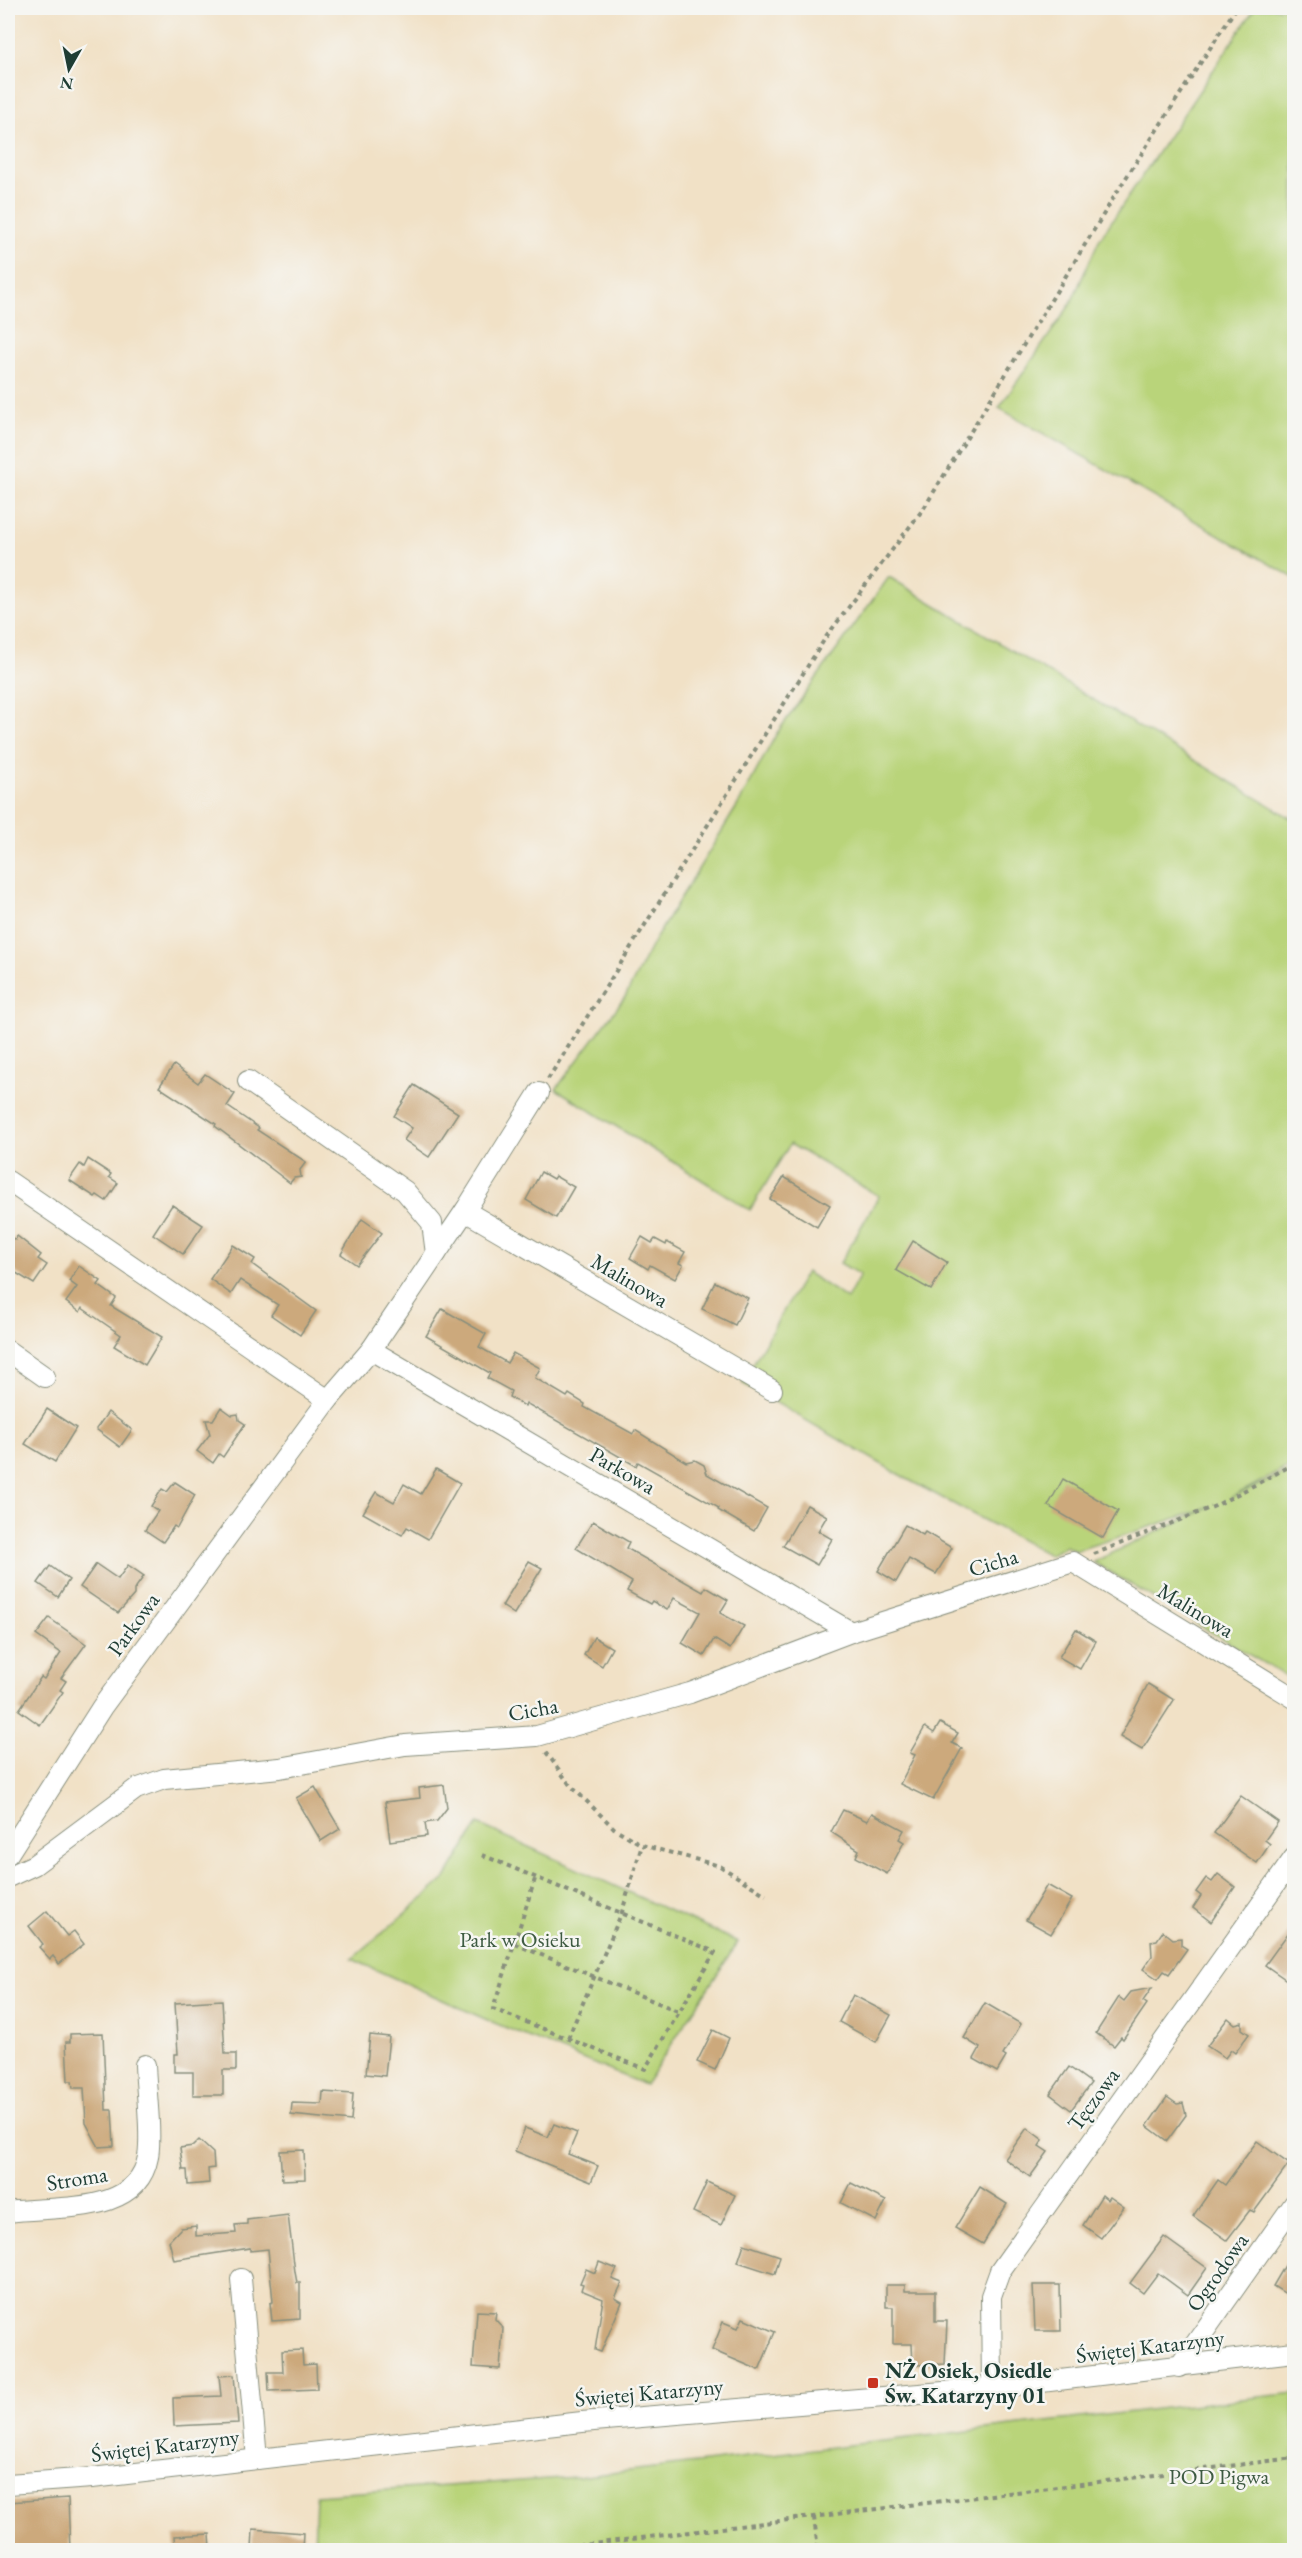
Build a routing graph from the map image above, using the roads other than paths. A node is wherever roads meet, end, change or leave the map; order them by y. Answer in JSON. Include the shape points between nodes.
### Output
{"nodes":[{"id":1,"x":248,"y":1081,"type":"dead end"},
{"id":2,"x":539,"y":1093,"type":"road end"},
{"id":3,"x":8,"y":1181,"type":"edge"},
{"id":4,"x":465,"y":1211,"type":"junction"},
{"id":5,"x":436,"y":1254,"type":"junction"},
{"id":6,"x":8,"y":1350,"type":"edge"},
{"id":7,"x":371,"y":1350,"type":"junction"},
{"id":8,"x":45,"y":1377,"type":"dead end"},
{"id":9,"x":772,"y":1390,"type":"dead end"},
{"id":10,"x":328,"y":1400,"type":"junction"},
{"id":11,"x":1074,"y":1562,"type":"joint"},
{"id":12,"x":851,"y":1632,"type":"junction"},
{"id":13,"x":1294,"y":1698,"type":"edge"},
{"id":14,"x":8,"y":1854,"type":"edge"},
{"id":15,"x":1294,"y":1858,"type":"edge"},
{"id":16,"x":8,"y":1877,"type":"edge"},
{"id":17,"x":145,"y":2065,"type":"dead end"},
{"id":18,"x":1294,"y":2204,"type":"edge"},
{"id":19,"x":8,"y":2212,"type":"edge"},
{"id":20,"x":241,"y":2280,"type":"dead end"},
{"id":21,"x":1294,"y":2352,"type":"edge"},
{"id":22,"x":1179,"y":2367,"type":"junction"},
{"id":23,"x":992,"y":2388,"type":"junction"},
{"id":24,"x":257,"y":2459,"type":"junction"},
{"id":25,"x":8,"y":2484,"type":"edge"}],
"edges":[{"from":1,"to":5,"type":"street","via":[[405,1191],[432,1223]]},
{"from":2,"to":4,"type":"street","name":"Parkowa"},
{"from":3,"to":10,"type":"street"},
{"from":4,"to":5,"type":"street","name":"Parkowa"},
{"from":4,"to":9,"type":"street","name":"Malinowa"},
{"from":5,"to":7,"type":"street","name":"Parkowa"},
{"from":6,"to":8,"type":"street"},
{"from":7,"to":10,"type":"street","name":"Parkowa"},
{"from":7,"to":12,"type":"street","name":"Parkowa"},
{"from":10,"to":14,"type":"street","name":"Parkowa","via":[[102,1707]]},
{"from":11,"to":12,"type":"street","name":"Cicha"},
{"from":11,"to":13,"type":"street","name":"Malinowa"},
{"from":12,"to":16,"type":"street","name":"Cicha","via":[[690,1693],[537,1736],[405,1745],[280,1768],[164,1779],[136,1790],[34,1865]]},
{"from":15,"to":23,"type":"street","name":"Tęczowa","via":[[1000,2271],[991,2296]]},
{"from":17,"to":19,"type":"street","name":"Stroma","via":[[149,2155],[143,2175],[131,2191],[104,2203]]},
{"from":18,"to":22,"type":"street","name":"Ogrodowa"},
{"from":20,"to":24,"type":"street"},
{"from":21,"to":22,"type":"street","name":"Świętej Katarzyny"},
{"from":22,"to":23,"type":"street","name":"Świętej Katarzyny"},
{"from":23,"to":24,"type":"street","name":"Świętej Katarzyny","via":[[663,2414]]},
{"from":24,"to":25,"type":"street","name":"Świętej Katarzyny"}]}
